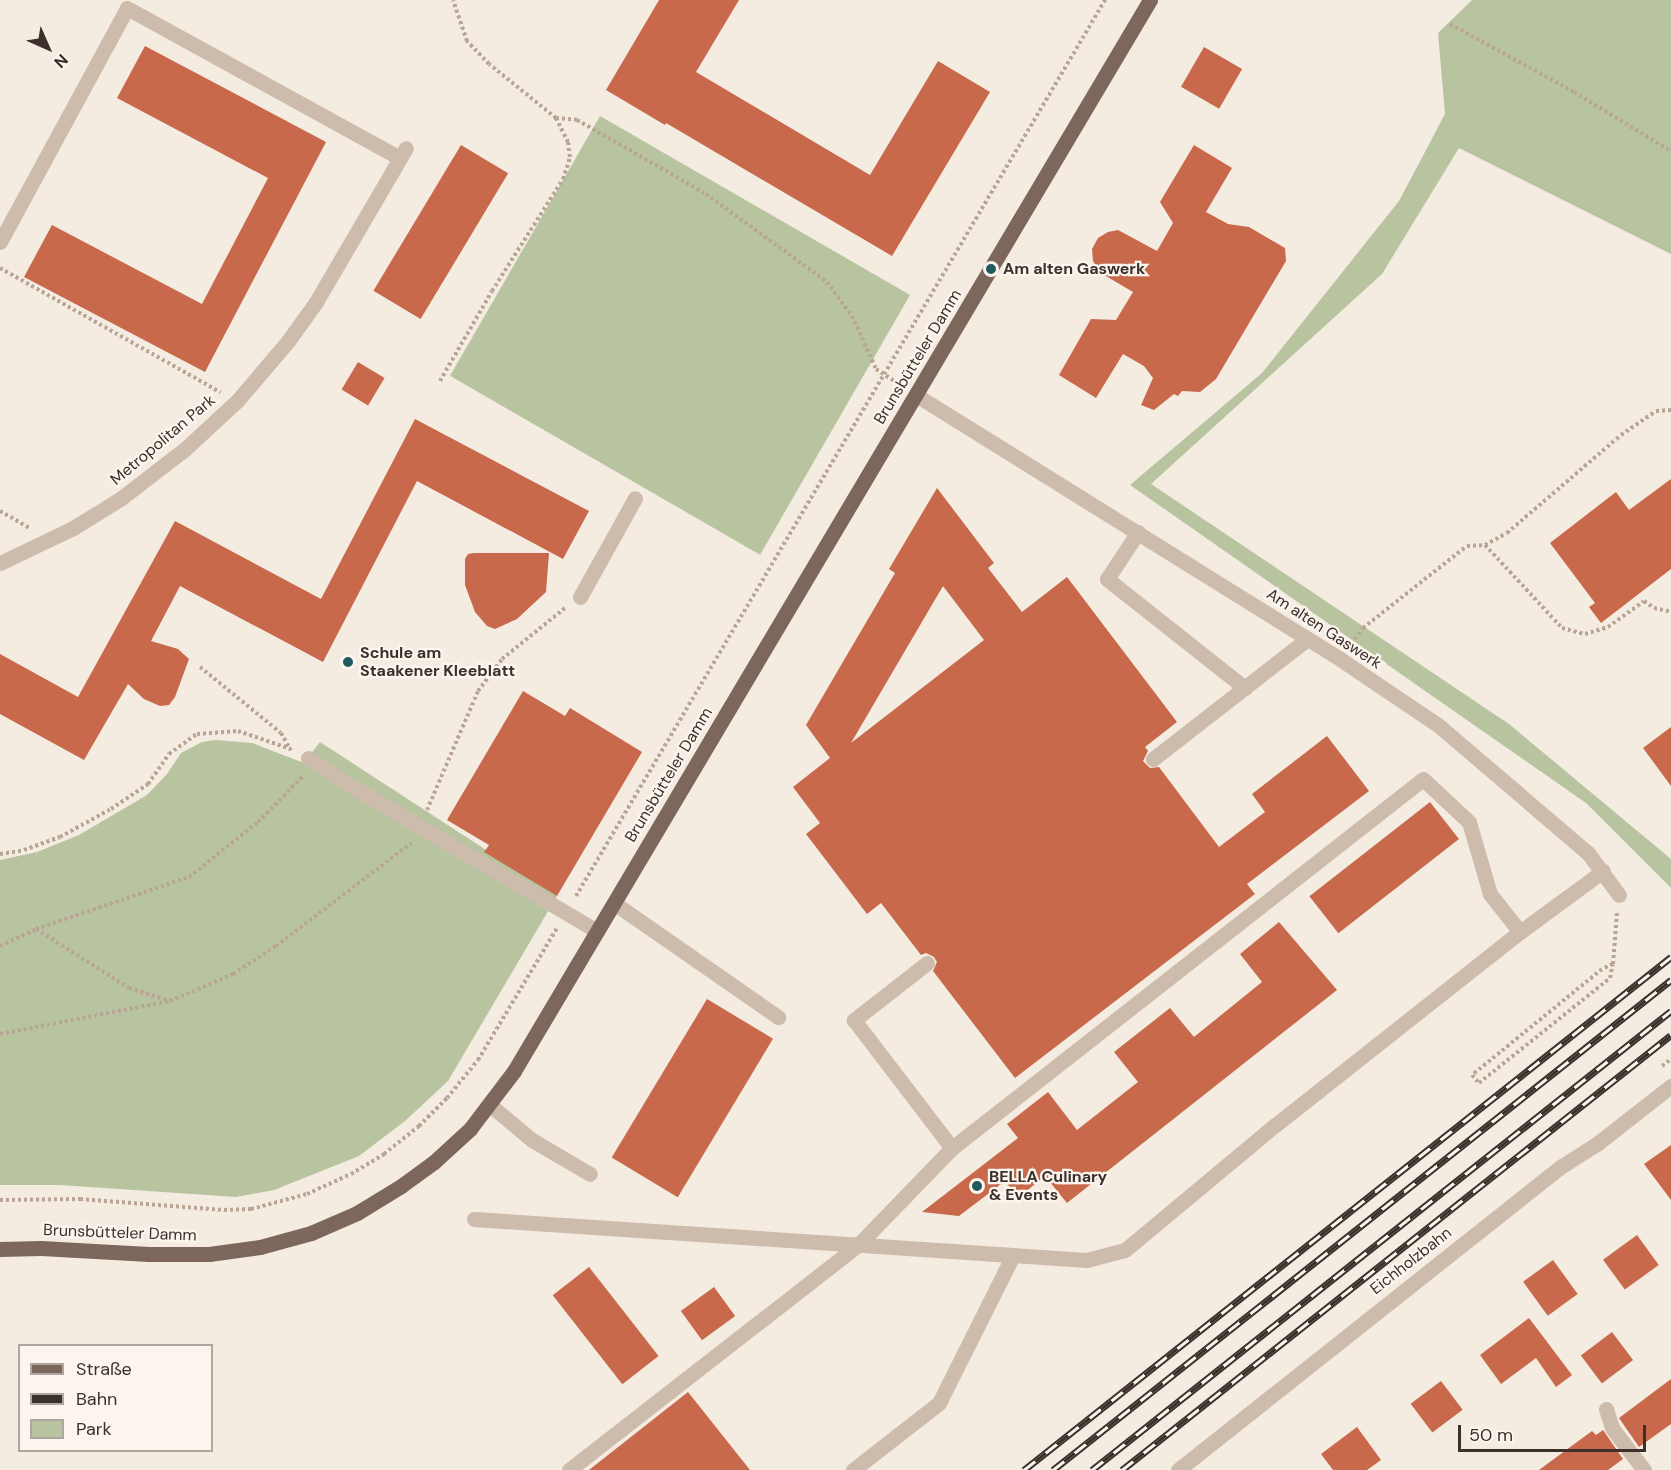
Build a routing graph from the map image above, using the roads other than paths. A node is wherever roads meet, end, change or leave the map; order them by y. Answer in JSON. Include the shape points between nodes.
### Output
{"nodes":[{"id":1,"x":1150,"y":0,"type":"edge"},
{"id":2,"x":0,"y":242,"type":"edge"},
{"id":3,"x":916,"y":395,"type":"junction"},
{"id":4,"x":635,"y":498,"type":"dead end"},
{"id":5,"x":1138,"y":532,"type":"junction"},
{"id":6,"x":0,"y":563,"type":"edge"},
{"id":7,"x":580,"y":597,"type":"road end"},
{"id":8,"x":1307,"y":639,"type":"junction"},
{"id":9,"x":1245,"y":688,"type":"junction"},
{"id":10,"x":1153,"y":759,"type":"dead end"},
{"id":11,"x":312,"y":760,"type":"road end"},
{"id":12,"x":1603,"y":871,"type":"junction"},
{"id":13,"x":1619,"y":895,"type":"road end"},
{"id":14,"x":614,"y":903,"type":"junction"},
{"id":15,"x":597,"y":931,"type":"junction"},
{"id":16,"x":1520,"y":932,"type":"junction"},
{"id":17,"x":927,"y":963,"type":"dead end"},
{"id":18,"x":777,"y":1017,"type":"dead end"},
{"id":19,"x":1671,"y":1086,"type":"edge"},
{"id":20,"x":490,"y":1105,"type":"junction"},
{"id":21,"x":952,"y":1148,"type":"junction"},
{"id":22,"x":590,"y":1174,"type":"dead end"},
{"id":23,"x":474,"y":1219,"type":"dead end"},
{"id":24,"x":858,"y":1245,"type":"junction"},
{"id":25,"x":0,"y":1249,"type":"edge"},
{"id":26,"x":1013,"y":1255,"type":"junction"},
{"id":27,"x":1606,"y":1409,"type":"dead end"},
{"id":28,"x":569,"y":1470,"type":"edge"},
{"id":29,"x":853,"y":1470,"type":"edge"},
{"id":30,"x":1178,"y":1470,"type":"edge"},
{"id":31,"x":1644,"y":1470,"type":"edge"}],
"edges":[{"from":1,"to":3,"type":"main road","name":"Brunsbütteler Damm"},
{"from":2,"to":6,"type":"street","name":"Metropolitan Park","via":[[128,8],[403,153],[316,302],[237,401],[185,449],[120,499],[52,539]]},
{"from":3,"to":5,"type":"street","name":"Am alten Gaswerk"},
{"from":3,"to":14,"type":"main road","name":"Brunsbütteler Damm"},
{"from":4,"to":7,"type":"street"},
{"from":5,"to":8,"type":"street","name":"Am alten Gaswerk"},
{"from":5,"to":9,"type":"street","via":[[1107,579]]},
{"from":8,"to":9,"type":"street"},
{"from":8,"to":12,"type":"street","name":"Am alten Gaswerk","via":[[1438,725],[1518,790]]},
{"from":9,"to":10,"type":"street"},
{"from":11,"to":15,"type":"street"},
{"from":12,"to":13,"type":"street","name":"Am alten Gaswerk"},
{"from":12,"to":16,"type":"street"},
{"from":14,"to":15,"type":"main road","name":"Brunsbütteler Damm"},
{"from":14,"to":18,"type":"street"},
{"from":15,"to":20,"type":"main road","name":"Brunsbütteler Damm"},
{"from":16,"to":21,"type":"street","via":[[1490,894],[1469,822],[1423,779]]},
{"from":16,"to":26,"type":"street","via":[[1274,1126],[1125,1250],[1087,1260]]},
{"from":17,"to":21,"type":"street","via":[[854,1020]]},
{"from":19,"to":30,"type":"street","name":"Eichholzbahn","via":[[1553,1174]]},
{"from":20,"to":22,"type":"street","via":[[532,1140]]},
{"from":20,"to":25,"type":"main road","name":"Brunsbütteler Damm","via":[[434,1162],[401,1186],[357,1213],[311,1233],[260,1247],[209,1254]]},
{"from":21,"to":24,"type":"street"},
{"from":23,"to":24,"type":"street"},
{"from":24,"to":26,"type":"street"},
{"from":24,"to":28,"type":"street"},
{"from":26,"to":29,"type":"street","via":[[939,1403]]},
{"from":27,"to":31,"type":"street","via":[[1612,1428]]}]}
